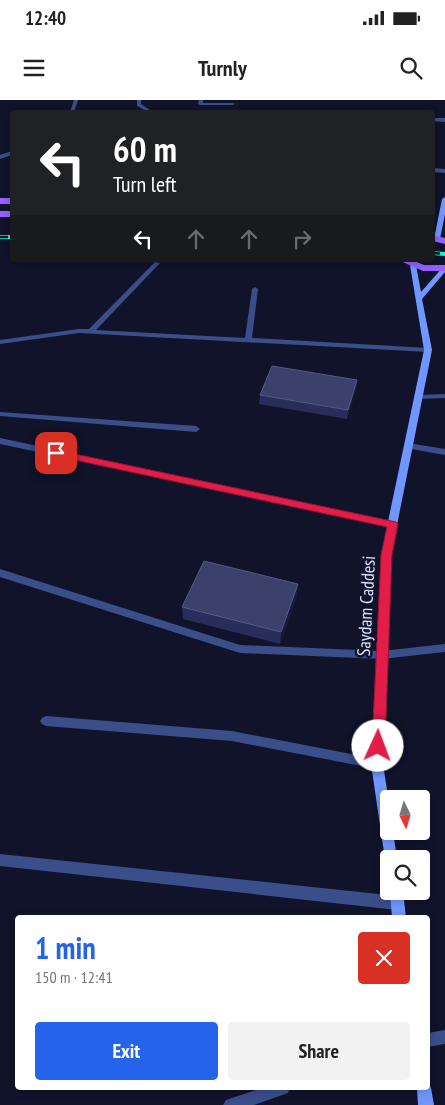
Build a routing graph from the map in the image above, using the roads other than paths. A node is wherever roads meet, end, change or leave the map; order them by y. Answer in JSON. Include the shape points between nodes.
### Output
{"nodes":[{"id":1,"x":139,"y":100,"type":"edge"},
{"id":2,"x":201,"y":100,"type":"edge"},
{"id":3,"x":233,"y":104,"type":"dead end"},
{"id":4,"x":148,"y":110,"type":"edge"},
{"id":5,"x":445,"y":199,"type":"edge"},
{"id":6,"x":438,"y":239,"type":"edge"},
{"id":7,"x":407,"y":262,"type":"edge"},
{"id":8,"x":157,"y":263,"type":"dead end"},
{"id":9,"x":413,"y":265,"type":"junction"},
{"id":10,"x":445,"y":268,"type":"edge"},
{"id":11,"x":255,"y":289,"type":"dead end"},
{"id":12,"x":419,"y":298,"type":"junction"},
{"id":13,"x":91,"y":331,"type":"junction"},
{"id":14,"x":248,"y":339,"type":"junction"},
{"id":15,"x":0,"y":342,"type":"edge"},
{"id":16,"x":428,"y":350,"type":"junction"},
{"id":17,"x":445,"y":396,"type":"edge"},
{"id":18,"x":418,"y":397,"type":"junction"},
{"id":19,"x":0,"y":414,"type":"edge"},
{"id":20,"x":196,"y":429,"type":"dead end"},
{"id":21,"x":0,"y":441,"type":"edge"},
{"id":22,"x":408,"y":446,"type":"junction"},
{"id":23,"x":445,"y":452,"type":"edge"},
{"id":24,"x":392,"y":524,"type":"junction"},
{"id":25,"x":0,"y":573,"type":"edge"},
{"id":26,"x":445,"y":648,"type":"edge"},
{"id":27,"x":382,"y":655,"type":"junction"},
{"id":28,"x":46,"y":721,"type":"dead end"},
{"id":29,"x":377,"y":764,"type":"junction"},
{"id":30,"x":390,"y":850,"type":"edge"},
{"id":31,"x":0,"y":860,"type":"edge"},
{"id":32,"x":380,"y":896,"type":"edge"},
{"id":33,"x":396,"y":900,"type":"edge"},
{"id":34,"x":399,"y":915,"type":"edge"},
{"id":35,"x":445,"y":1037,"type":"edge"},
{"id":36,"x":430,"y":1040,"type":"edge"},
{"id":37,"x":277,"y":1090,"type":"edge"},
{"id":38,"x":424,"y":1090,"type":"edge"},
{"id":39,"x":231,"y":1105,"type":"edge"},
{"id":40,"x":426,"y":1105,"type":"edge"}],
"edges":[{"from":1,"to":4,"type":"street","via":[[139,105]]},
{"from":2,"to":3,"type":"street","via":[[200,104]]},
{"from":5,"to":6,"type":"main road"},
{"from":7,"to":9,"type":"main road"},
{"from":8,"to":13,"type":"street"},
{"from":9,"to":10,"type":"main road"},
{"from":9,"to":12,"type":"main road","name":"Saydam Caddesi"},
{"from":10,"to":12,"type":"main road"},
{"from":11,"to":14,"type":"street"},
{"from":12,"to":16,"type":"main road","name":"Saydam Caddesi"},
{"from":13,"to":14,"type":"street"},
{"from":13,"to":15,"type":"street"},
{"from":14,"to":16,"type":"street"},
{"from":16,"to":18,"type":"main road","name":"Saydam Caddesi"},
{"from":17,"to":18,"type":"street"},
{"from":18,"to":22,"type":"main road","name":"Saydam Caddesi"},
{"from":19,"to":20,"type":"street"},
{"from":21,"to":24,"type":"street"},
{"from":22,"to":23,"type":"street"},
{"from":22,"to":24,"type":"main road","name":"Saydam Caddesi"},
{"from":24,"to":27,"type":"main road","name":"Saydam Caddesi","via":[[386,555]]},
{"from":25,"to":27,"type":"street","via":[[240,649]]},
{"from":26,"to":27,"type":"street"},
{"from":27,"to":29,"type":"main road","name":"Saydam Caddesi"},
{"from":28,"to":29,"type":"street","via":[[232,736]]},
{"from":29,"to":30,"type":"main road","name":"Saydam Caddesi"},
{"from":31,"to":32,"type":"street"},
{"from":33,"to":34,"type":"main road"},
{"from":35,"to":36,"type":"street"},
{"from":37,"to":39,"type":"street"},
{"from":38,"to":40,"type":"main road"}]}
